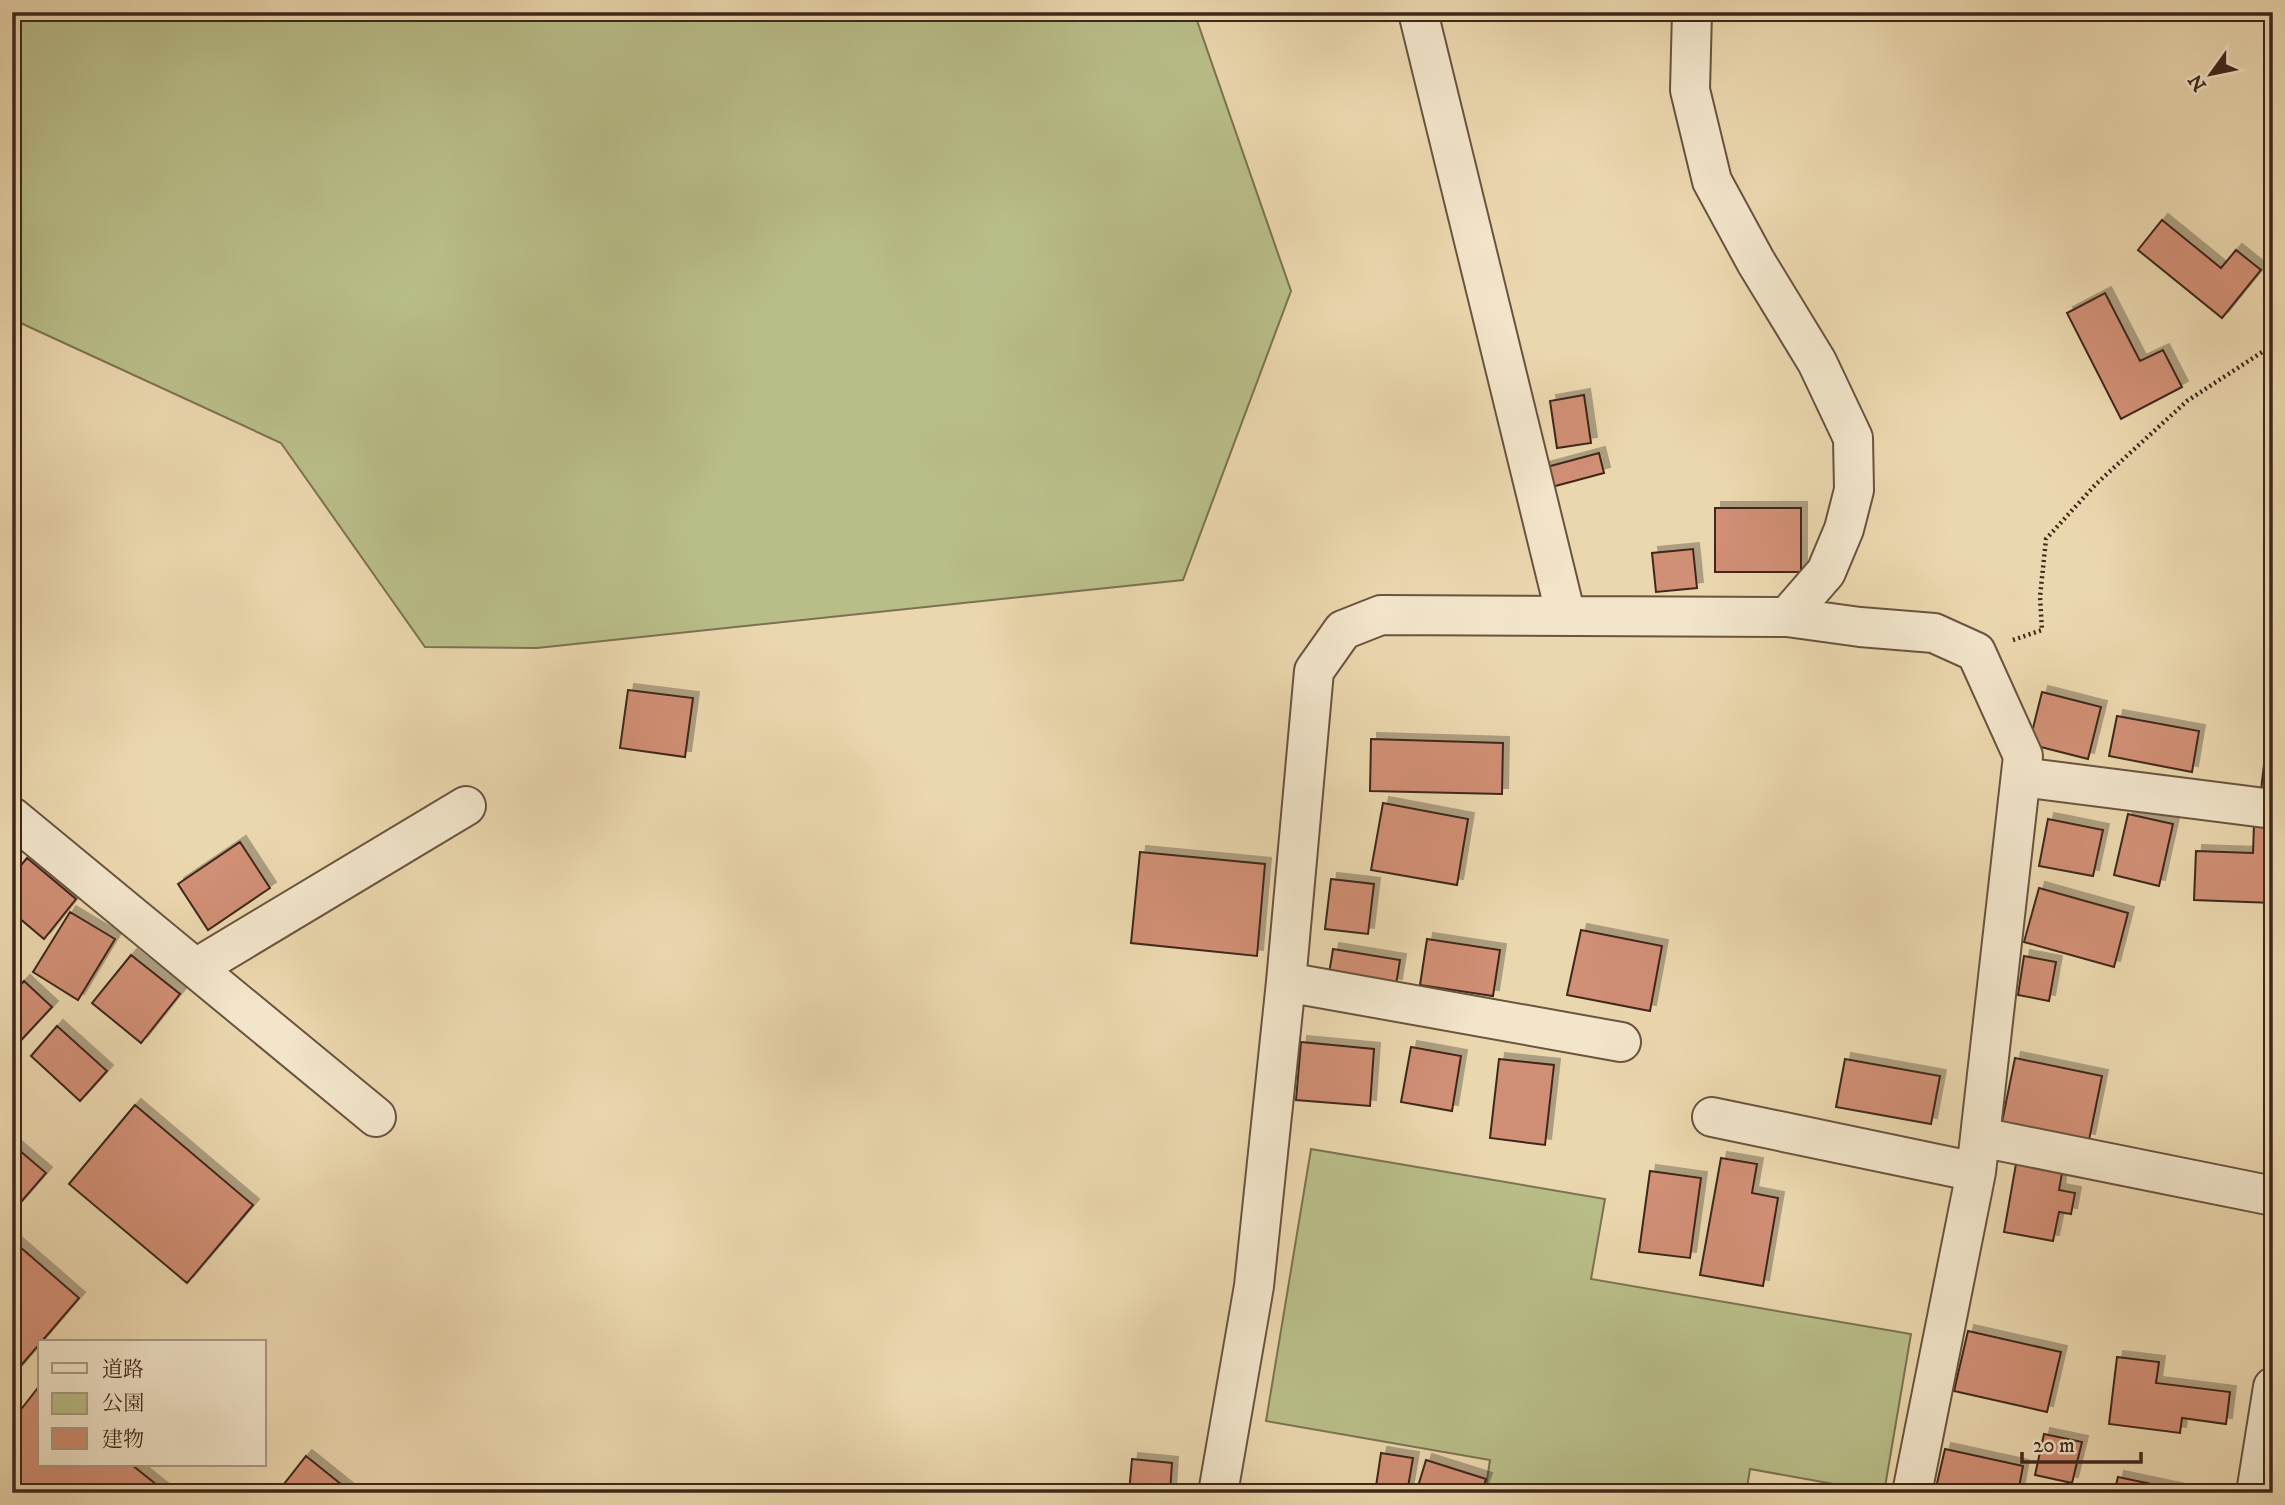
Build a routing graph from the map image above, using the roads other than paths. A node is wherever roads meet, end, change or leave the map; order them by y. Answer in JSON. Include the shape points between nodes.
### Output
{"nodes":[{"id":1,"x":1418,"y":12,"type":"edge"},
{"id":2,"x":1692,"y":12,"type":"edge"},
{"id":3,"x":1566,"y":616,"type":"junction"},
{"id":4,"x":1787,"y":617,"type":"junction"},
{"id":5,"x":2021,"y":777,"type":"junction"},
{"id":6,"x":466,"y":806,"type":"dead end"},
{"id":7,"x":2273,"y":809,"type":"edge"},
{"id":8,"x":12,"y":817,"type":"edge"},
{"id":9,"x":196,"y":968,"type":"junction"},
{"id":10,"x":1286,"y":982,"type":"junction"},
{"id":11,"x":1621,"y":1042,"type":"dead end"},
{"id":12,"x":376,"y":1117,"type":"dead end"},
{"id":13,"x":1712,"y":1117,"type":"dead end"},
{"id":14,"x":1978,"y":1155,"type":"junction"},
{"id":15,"x":2273,"y":1196,"type":"edge"},
{"id":16,"x":2273,"y":1387,"type":"edge"},
{"id":17,"x":1218,"y":1493,"type":"edge"},
{"id":18,"x":1912,"y":1493,"type":"edge"},
{"id":19,"x":2256,"y":1493,"type":"edge"}],
"edges":[{"from":1,"to":3,"type":"street"},
{"from":2,"to":4,"type":"street","via":[[1690,90],[1712,181],[1817,362],[1853,438],[1854,490],[1844,529],[1826,572]]},
{"from":3,"to":4,"type":"street"},
{"from":3,"to":10,"type":"street","via":[[1381,615],[1343,631],[1314,671]]},
{"from":4,"to":5,"type":"street","via":[[1934,633],[1976,652],[2023,756]]},
{"from":5,"to":7,"type":"street"},
{"from":5,"to":14,"type":"street"},
{"from":6,"to":9,"type":"street"},
{"from":8,"to":9,"type":"street"},
{"from":9,"to":12,"type":"street"},
{"from":10,"to":11,"type":"street"},
{"from":10,"to":17,"type":"street","via":[[1254,1286]]},
{"from":13,"to":14,"type":"street"},
{"from":14,"to":15,"type":"street"},
{"from":14,"to":18,"type":"street"},
{"from":16,"to":19,"type":"street"}]}
